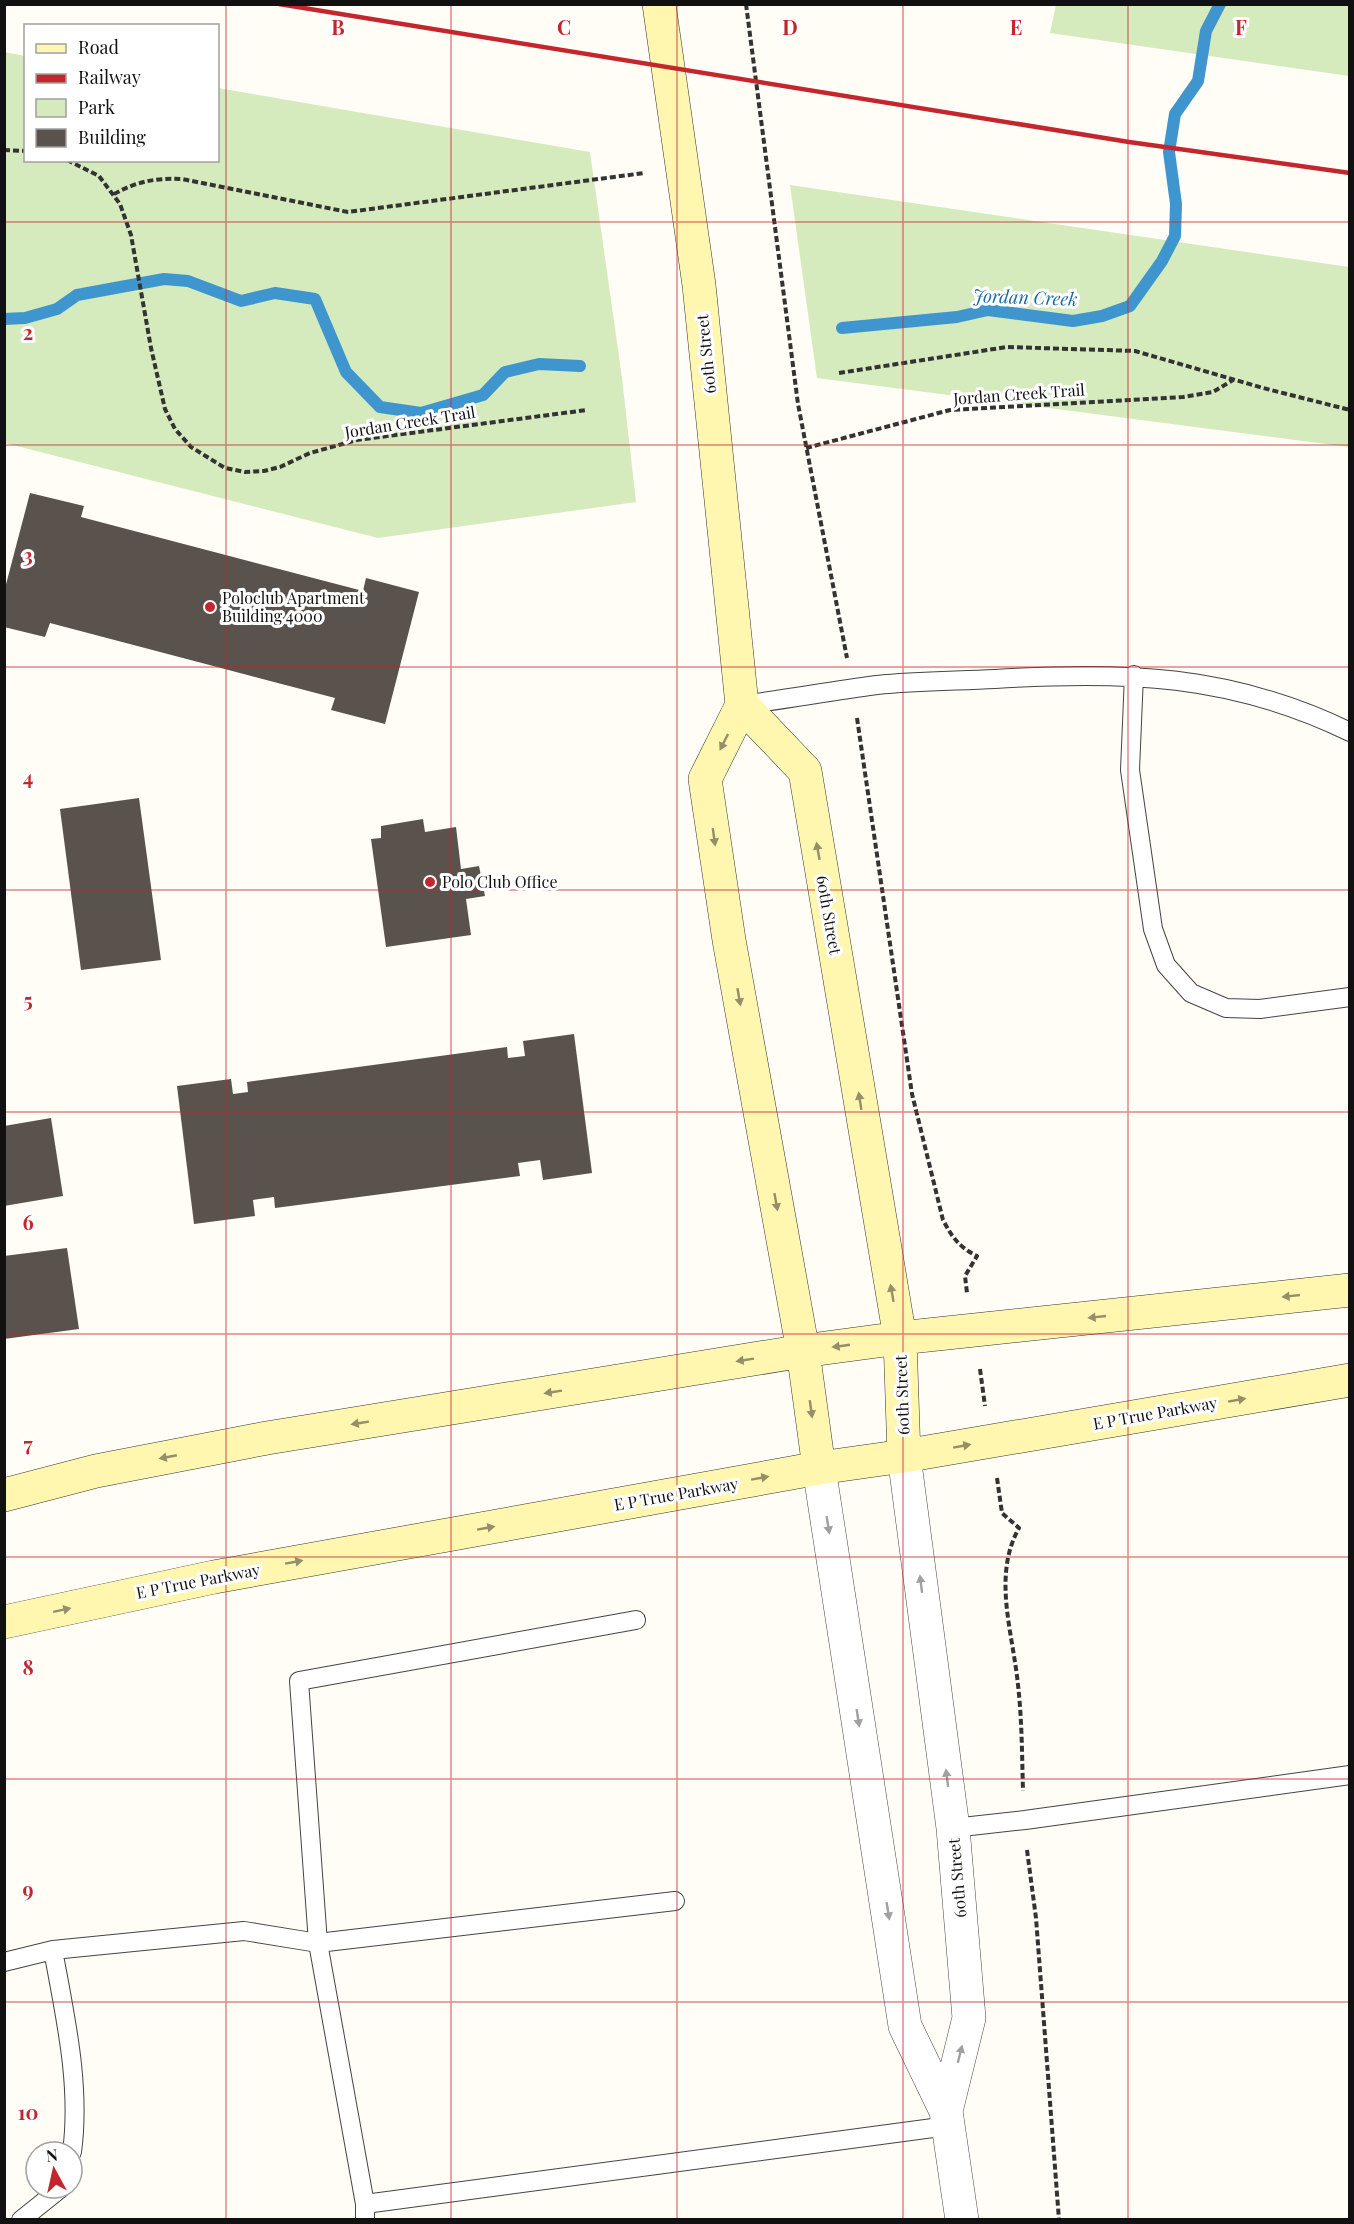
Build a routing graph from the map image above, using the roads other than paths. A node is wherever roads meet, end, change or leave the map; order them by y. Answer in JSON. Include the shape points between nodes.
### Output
{"nodes":[{"id":1,"x":659,"y":4,"type":"edge"},
{"id":2,"x":1134,"y":675,"type":"junction"},
{"id":3,"x":742,"y":705,"type":"junction"},
{"id":4,"x":1350,"y":732,"type":"edge"},
{"id":5,"x":1350,"y":997,"type":"edge"},
{"id":6,"x":1350,"y":1290,"type":"edge"},
{"id":7,"x":900,"y":1338,"type":"junction"},
{"id":8,"x":803,"y":1351,"type":"junction"},
{"id":9,"x":1350,"y":1380,"type":"edge"},
{"id":10,"x":904,"y":1456,"type":"junction"},
{"id":11,"x":819,"y":1468,"type":"junction"},
{"id":12,"x":4,"y":1495,"type":"edge"},
{"id":13,"x":636,"y":1620,"type":"dead end"},
{"id":14,"x":4,"y":1622,"type":"edge"},
{"id":15,"x":1350,"y":1775,"type":"edge"},
{"id":16,"x":953,"y":1828,"type":"junction"},
{"id":17,"x":675,"y":1901,"type":"dead end"},
{"id":18,"x":318,"y":1943,"type":"junction"},
{"id":19,"x":52,"y":1950,"type":"junction"},
{"id":20,"x":4,"y":1962,"type":"edge"},
{"id":21,"x":947,"y":2119,"type":"junction"},
{"id":22,"x":74,"y":2140,"type":"edge"},
{"id":23,"x":46,"y":2200,"type":"edge"},
{"id":24,"x":365,"y":2212,"type":"edge"},
{"id":25,"x":21,"y":2220,"type":"edge"},
{"id":26,"x":962,"y":2220,"type":"edge"}],
"edges":[{"from":1,"to":3,"type":"main road","name":"60th Street","via":[[699,285]]},
{"from":2,"to":3,"type":"lane","via":[[1069,674],[878,685]]},
{"from":2,"to":4,"type":"lane","via":[[1242,692]]},
{"from":2,"to":5,"type":"lane","via":[[1130,770],[1153,929],[1166,965],[1191,993],[1226,1008],[1260,1009]]},
{"from":7,"to":3,"type":"main road","name":"60th Street","one_way":true,"via":[[805,771]]},
{"from":3,"to":8,"type":"main road","name":"60th Street","one_way":true,"via":[[705,779],[729,939]]},
{"from":6,"to":7,"type":"main road","one_way":true},
{"from":7,"to":8,"type":"main road","one_way":true},
{"from":7,"to":10,"type":"main road","name":"60th Street"},
{"from":8,"to":11,"type":"main road","name":"60th Street","one_way":true},
{"from":8,"to":12,"type":"main road","one_way":true,"via":[[267,1438],[96,1471]]},
{"from":10,"to":9,"type":"main road","name":"E P True Parkway","one_way":true},
{"from":10,"to":11,"type":"main road","name":"E P True Parkway"},
{"from":16,"to":10,"type":"street","name":"60th Street","one_way":true},
{"from":14,"to":11,"type":"main road","name":"E P True Parkway","one_way":true,"via":[[214,1577]]},
{"from":11,"to":21,"type":"street","name":"60th Street","one_way":true,"via":[[905,2026]]},
{"from":13,"to":18,"type":"lane","via":[[299,1681]]},
{"from":15,"to":16,"type":"lane"},
{"from":21,"to":16,"type":"street","name":"60th Street","one_way":true,"via":[[969,2018]]},
{"from":17,"to":18,"type":"lane"},
{"from":18,"to":19,"type":"lane","via":[[244,1931]]},
{"from":18,"to":24,"type":"lane"},
{"from":19,"to":20,"type":"lane"},
{"from":19,"to":22,"type":"lane","via":[[68,2032],[76,2120]]},
{"from":21,"to":24,"type":"lane"},
{"from":21,"to":26,"type":"street","name":"60th Street"},
{"from":23,"to":25,"type":"lane"}]}
